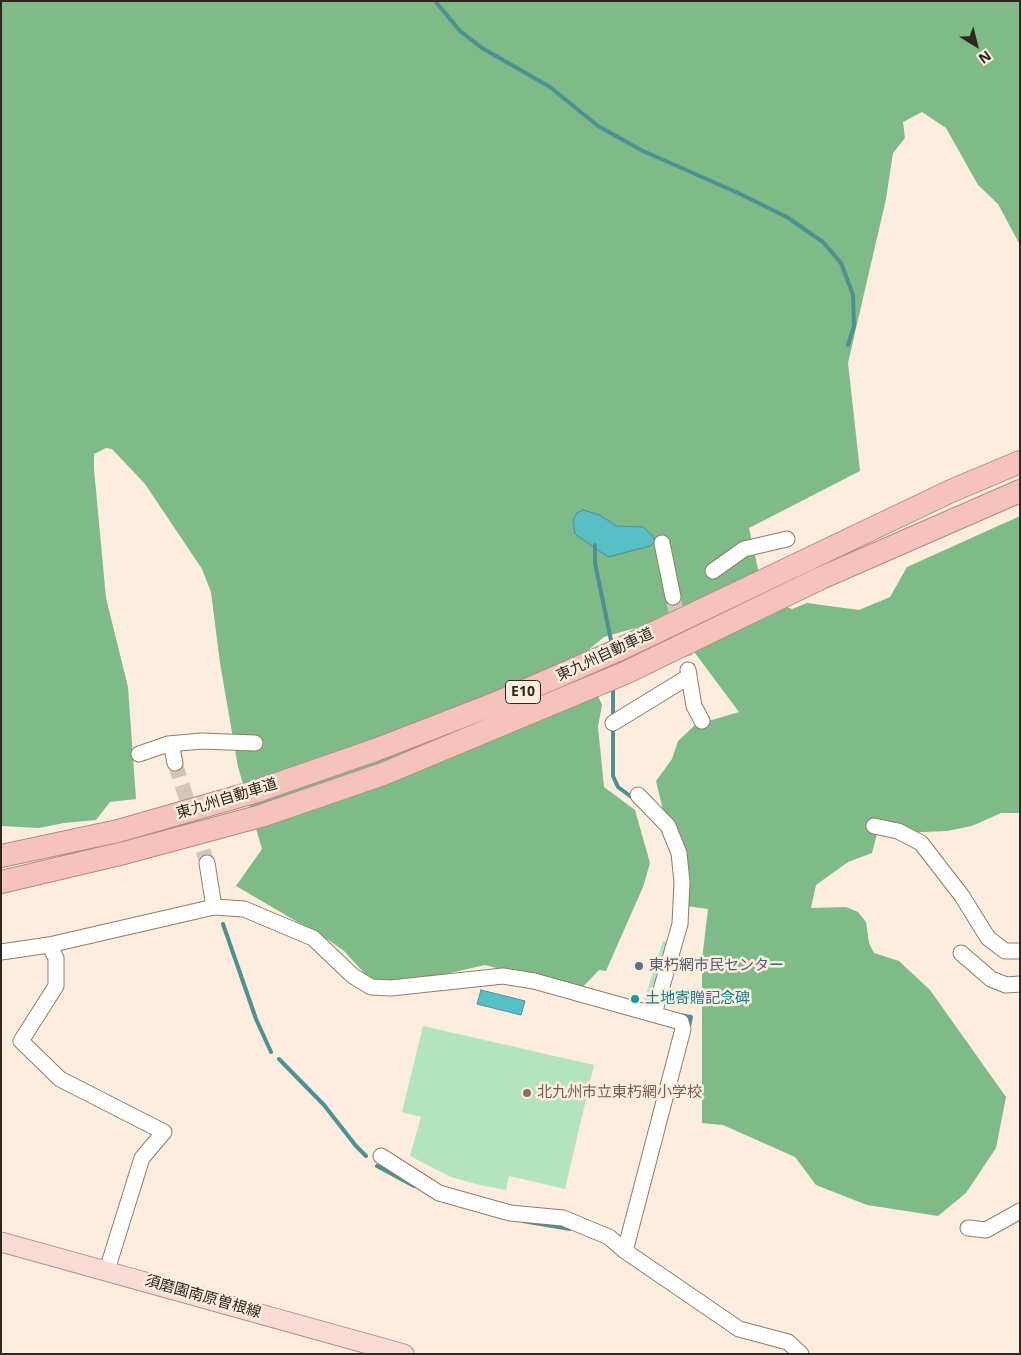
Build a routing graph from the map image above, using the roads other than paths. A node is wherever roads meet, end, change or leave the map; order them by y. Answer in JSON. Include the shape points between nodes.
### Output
{"nodes":[{"id":1,"x":1020,"y":462,"type":"edge"},
{"id":2,"x":1020,"y":491,"type":"edge"},
{"id":3,"x":787,"y":539,"type":"dead end"},
{"id":4,"x":662,"y":542,"type":"dead end"},
{"id":5,"x":714,"y":571,"type":"dead end"},
{"id":6,"x":673,"y":597,"type":"tunnel mouth"},
{"id":7,"x":702,"y":721,"type":"dead end"},
{"id":8,"x":612,"y":723,"type":"dead end"},
{"id":9,"x":255,"y":743,"type":"dead end"},
{"id":10,"x":171,"y":744,"type":"junction"},
{"id":11,"x":139,"y":754,"type":"dead end"},
{"id":12,"x":175,"y":763,"type":"tunnel mouth"},
{"id":13,"x":638,"y":795,"type":"dead end"},
{"id":14,"x":874,"y":826,"type":"dead end"},
{"id":15,"x":1,"y":856,"type":"edge"},
{"id":16,"x":207,"y":863,"type":"tunnel mouth"},
{"id":17,"x":1,"y":882,"type":"edge"},
{"id":18,"x":214,"y":907,"type":"junction"},
{"id":19,"x":50,"y":945,"type":"junction"},
{"id":20,"x":1020,"y":951,"type":"edge"},
{"id":21,"x":1,"y":952,"type":"edge"},
{"id":22,"x":962,"y":953,"type":"dead end"},
{"id":23,"x":1020,"y":984,"type":"edge"},
{"id":24,"x":654,"y":1014,"type":"junction"},
{"id":25,"x":381,"y":1156,"type":"dead end"},
{"id":26,"x":1020,"y":1211,"type":"edge"},
{"id":27,"x":968,"y":1228,"type":"dead end"},
{"id":28,"x":1,"y":1242,"type":"edge"},
{"id":29,"x":626,"y":1250,"type":"junction"},
{"id":30,"x":106,"y":1270,"type":"junction"},
{"id":31,"x":404,"y":1354,"type":"edge"},
{"id":32,"x":802,"y":1354,"type":"edge"}],
"edges":[{"from":1,"to":15,"type":"highway","name":"東九州自動車道","number":"E10","via":[[942,495],[616,651],[378,750],[254,792],[136,826]]},
{"from":2,"to":17,"type":"highway","name":"東九州自動車道","number":"E10","via":[[821,578],[625,673],[383,774],[261,816]]},
{"from":3,"to":5,"type":"street","via":[[744,549]]},
{"from":4,"to":6,"type":"street"},
{"from":7,"to":8,"type":"street","via":[[694,706],[688,674]]},
{"from":9,"to":10,"type":"street","via":[[202,741]]},
{"from":10,"to":11,"type":"street"},
{"from":10,"to":12,"type":"street"},
{"from":13,"to":24,"type":"street","via":[[668,826],[678,853],[682,882],[680,924]]},
{"from":14,"to":20,"type":"street","via":[[898,831],[920,843],[962,896],[988,938],[1005,951]]},
{"from":16,"to":18,"type":"street"},
{"from":18,"to":19,"type":"street"},
{"from":18,"to":24,"type":"street","via":[[244,909],[313,938],[353,976],[371,987],[391,988],[503,976],[534,981]]},
{"from":19,"to":21,"type":"street"},
{"from":19,"to":30,"type":"street","via":[[56,958],[56,986],[21,1041],[60,1079],[164,1132],[142,1158]]},
{"from":22,"to":23,"type":"street","via":[[991,979],[1006,985]]},
{"from":24,"to":29,"type":"street","via":[[681,1022],[683,1029]]},
{"from":25,"to":29,"type":"street","via":[[439,1193],[510,1213],[563,1218],[609,1237]]},
{"from":26,"to":27,"type":"street","via":[[986,1230]]},
{"from":28,"to":30,"type":"main road","name":"須磨園南原曽根線"},
{"from":29,"to":32,"type":"street","via":[[739,1329],[788,1342]]},
{"from":30,"to":31,"type":"main road","name":"須磨園南原曽根線"}]}
